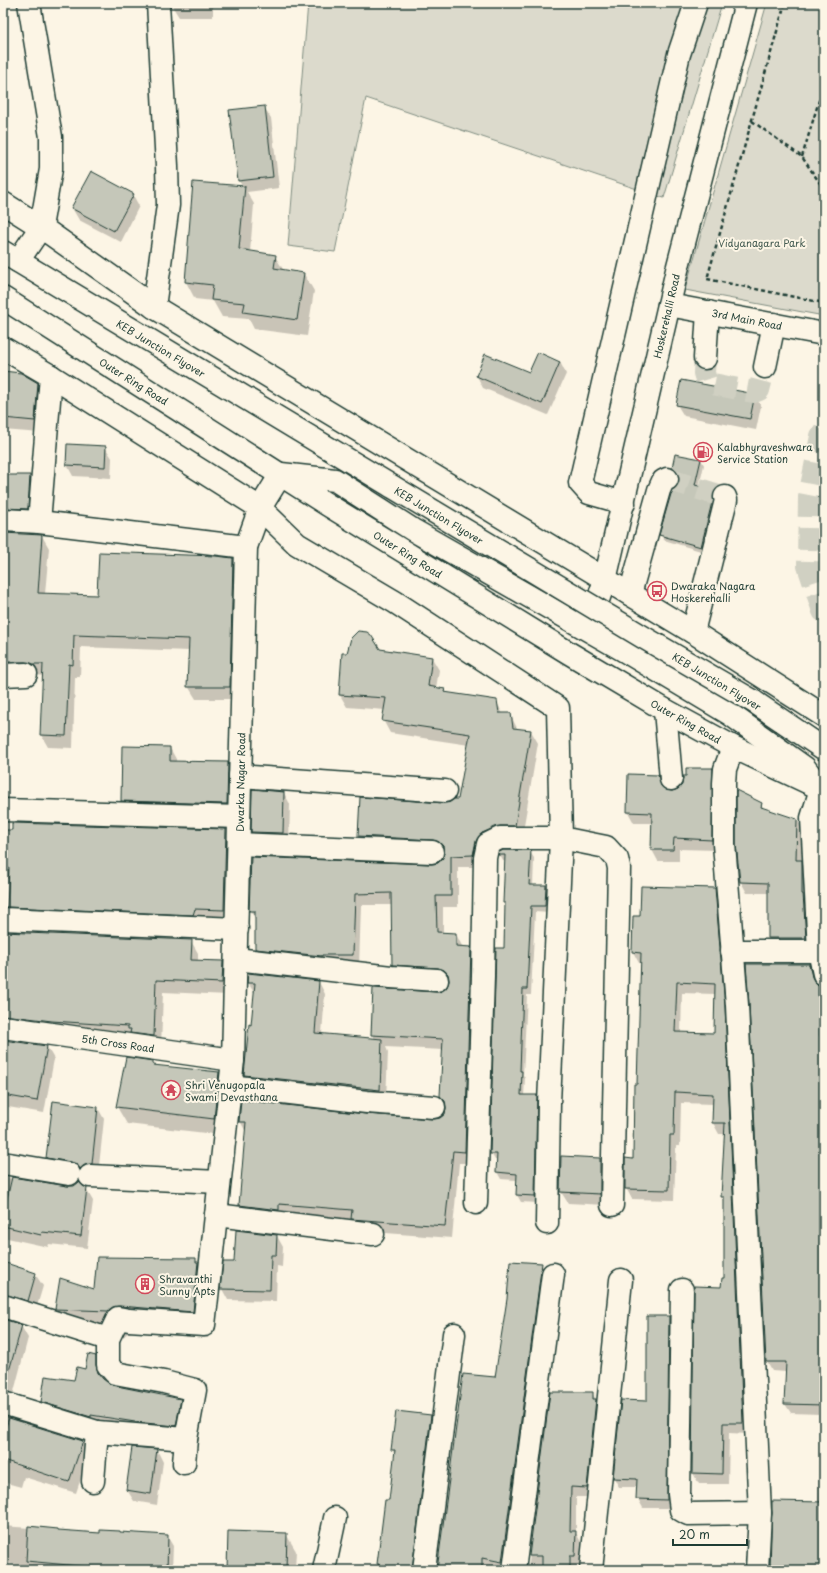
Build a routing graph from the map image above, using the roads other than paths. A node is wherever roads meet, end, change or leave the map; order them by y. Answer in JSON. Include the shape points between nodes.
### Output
{"nodes":[{"id":1,"x":28,"y":3,"type":"edge"},
{"id":2,"x":158,"y":3,"type":"edge"},
{"id":3,"x":696,"y":3,"type":"edge"},
{"id":4,"x":746,"y":3,"type":"edge"},
{"id":5,"x":3,"y":204,"type":"edge"},
{"id":6,"x":41,"y":227,"type":"junction"},
{"id":7,"x":10,"y":256,"type":"edge"},
{"id":8,"x":3,"y":298,"type":"edge"},
{"id":9,"x":669,"y":305,"type":"junction"},
{"id":10,"x":154,"y":307,"type":"junction"},
{"id":11,"x":708,"y":312,"type":"junction"},
{"id":12,"x":774,"y":324,"type":"junction"},
{"id":13,"x":824,"y":334,"type":"edge"},
{"id":14,"x":3,"y":348,"type":"edge"},
{"id":15,"x":705,"y":358,"type":"tunnel mouth"},
{"id":16,"x":765,"y":367,"type":"tunnel mouth"},
{"id":17,"x":51,"y":376,"type":"junction"},
{"id":18,"x":281,"y":474,"type":"junction"},
{"id":19,"x":667,"y":479,"type":"dead end"},
{"id":20,"x":725,"y":497,"type":"dead end"},
{"id":21,"x":624,"y":501,"type":"junction"},
{"id":22,"x":260,"y":508,"type":"junction"},
{"id":23,"x":655,"y":508,"type":"junction"},
{"id":24,"x":3,"y":520,"type":"edge"},
{"id":25,"x":39,"y":522,"type":"junction"},
{"id":26,"x":246,"y":547,"type":"junction"},
{"id":27,"x":605,"y":580,"type":"junction"},
{"id":28,"x":630,"y":594,"type":"junction"},
{"id":29,"x":588,"y":630,"type":"junction"},
{"id":30,"x":695,"y":633,"type":"junction"},
{"id":31,"x":26,"y":674,"type":"dead end"},
{"id":32,"x":3,"y":675,"type":"edge"},
{"id":33,"x":665,"y":710,"type":"junction"},
{"id":34,"x":824,"y":716,"type":"edge"},
{"id":35,"x":733,"y":747,"type":"junction"},
{"id":36,"x":824,"y":749,"type":"edge"},
{"id":37,"x":240,"y":776,"type":"junction"},
{"id":38,"x":671,"y":779,"type":"dead end"},
{"id":39,"x":823,"y":790,"type":"edge"},
{"id":40,"x":445,"y":791,"type":"dead end"},
{"id":41,"x":3,"y":810,"type":"edge"},
{"id":42,"x":239,"y":817,"type":"junction"},
{"id":43,"x":561,"y":838,"type":"junction"},
{"id":44,"x":239,"y":844,"type":"junction"},
{"id":45,"x":432,"y":852,"type":"dead end"},
{"id":46,"x":3,"y":920,"type":"edge"},
{"id":47,"x":237,"y":929,"type":"junction"},
{"id":48,"x":732,"y":951,"type":"junction"},
{"id":49,"x":819,"y":951,"type":"junction"},
{"id":50,"x":236,"y":959,"type":"junction"},
{"id":51,"x":824,"y":974,"type":"edge"},
{"id":52,"x":437,"y":980,"type":"dead end"},
{"id":53,"x":3,"y":1027,"type":"edge"},
{"id":54,"x":233,"y":1060,"type":"junction"},
{"id":55,"x":230,"y":1086,"type":"junction"},
{"id":56,"x":434,"y":1107,"type":"dead end"},
{"id":57,"x":3,"y":1163,"type":"edge"},
{"id":58,"x":69,"y":1174,"type":"dead end"},
{"id":59,"x":90,"y":1176,"type":"dead end"},
{"id":60,"x":219,"y":1182,"type":"junction"},
{"id":61,"x":476,"y":1204,"type":"dead end"},
{"id":62,"x":612,"y":1205,"type":"dead end"},
{"id":63,"x":216,"y":1214,"type":"junction"},
{"id":64,"x":547,"y":1223,"type":"dead end"},
{"id":65,"x":373,"y":1234,"type":"dead end"},
{"id":66,"x":553,"y":1274,"type":"dead end"},
{"id":67,"x":621,"y":1280,"type":"dead end"},
{"id":68,"x":682,"y":1290,"type":"dead end"},
{"id":69,"x":3,"y":1306,"type":"edge"},
{"id":70,"x":454,"y":1334,"type":"dead end"},
{"id":71,"x":108,"y":1339,"type":"junction"},
{"id":72,"x":3,"y":1403,"type":"edge"},
{"id":73,"x":97,"y":1432,"type":"junction"},
{"id":74,"x":186,"y":1439,"type":"junction"},
{"id":75,"x":184,"y":1463,"type":"dead end"},
{"id":76,"x":93,"y":1481,"type":"dead end"},
{"id":77,"x":760,"y":1513,"type":"junction"},
{"id":78,"x":335,"y":1518,"type":"dead end"},
{"id":79,"x":324,"y":1570,"type":"edge"},
{"id":80,"x":424,"y":1570,"type":"edge"},
{"id":81,"x":514,"y":1570,"type":"edge"},
{"id":82,"x":590,"y":1570,"type":"edge"},
{"id":83,"x":757,"y":1570,"type":"edge"}],
"edges":[{"from":1,"to":6,"type":"main road","via":[[51,137],[51,169]]},
{"from":2,"to":10,"type":"main road","via":[[168,205]]},
{"from":3,"to":21,"type":"main road","via":[[679,54],[580,483],[589,493]]},
{"from":4,"to":9,"type":"main road","name":"Hoskerehalli Road"},
{"from":5,"to":6,"type":"main road"},
{"from":6,"to":7,"type":"main road"},
{"from":6,"to":10,"type":"main road"},
{"from":7,"to":36,"type":"main road","name":"KEB Junction Flyover","bridge":true,"via":[[642,637],[753,701]]},
{"from":8,"to":18,"type":"main road","name":"Outer Ring Road"},
{"from":9,"to":11,"type":"main road","name":"3rd Main Road"},
{"from":9,"to":21,"type":"main road","name":"Hoskerehalli Road"},
{"from":10,"to":27,"type":"main road"},
{"from":11,"to":12,"type":"main road","name":"3rd Main Road"},
{"from":11,"to":15,"type":"main road"},
{"from":12,"to":13,"type":"main road","name":"3rd Main Road"},
{"from":12,"to":16,"type":"main road"},
{"from":14,"to":17,"type":"main road"},
{"from":17,"to":22,"type":"main road"},
{"from":17,"to":25,"type":"main road"},
{"from":18,"to":22,"type":"main road","name":"Dwarka Nagar Road"},
{"from":18,"to":29,"type":"main road","via":[[335,480],[413,530]]},
{"from":18,"to":33,"type":"main road","name":"Outer Ring Road"},
{"from":19,"to":23,"type":"main road","via":[[661,485]]},
{"from":20,"to":30,"type":"main road"},
{"from":21,"to":23,"type":"main road"},
{"from":21,"to":27,"type":"main road","name":"Hoskerehalli Road"},
{"from":22,"to":26,"type":"main road","name":"Dwarka Nagar Road"},
{"from":22,"to":43,"type":"main road","via":[[297,544],[395,602],[558,708]]},
{"from":23,"to":28,"type":"main road"},
{"from":24,"to":25,"type":"main road"},
{"from":25,"to":26,"type":"main road"},
{"from":26,"to":37,"type":"main road","name":"Dwarka Nagar Road"},
{"from":27,"to":28,"type":"main road"},
{"from":27,"to":29,"type":"main road","name":"Hoskerehalli Road"},
{"from":28,"to":30,"type":"main road"},
{"from":29,"to":39,"type":"main road","via":[[730,714],[805,768]]},
{"from":30,"to":34,"type":"main road"},
{"from":31,"to":32,"type":"main road"},
{"from":33,"to":35,"type":"main road","name":"Outer Ring Road"},
{"from":33,"to":38,"type":"main road"},
{"from":35,"to":39,"type":"main road","name":"Outer Ring Road"},
{"from":35,"to":48,"type":"main road","via":[[725,769],[724,783],[724,844]]},
{"from":37,"to":40,"type":"main road"},
{"from":37,"to":42,"type":"main road","name":"Dwarka Nagar Road"},
{"from":39,"to":49,"type":"main road","via":[[812,818]]},
{"from":41,"to":42,"type":"main road"},
{"from":42,"to":44,"type":"main road","name":"Dwarka Nagar Road"},
{"from":43,"to":61,"type":"main road","via":[[500,838],[488,844],[484,858]]},
{"from":43,"to":62,"type":"main road","via":[[606,847],[617,859],[619,868]]},
{"from":43,"to":64,"type":"main road"},
{"from":44,"to":45,"type":"main road"},
{"from":44,"to":47,"type":"main road","name":"Dwarka Nagar Road"},
{"from":46,"to":47,"type":"main road"},
{"from":47,"to":50,"type":"main road","name":"Dwarka Nagar Road"},
{"from":48,"to":49,"type":"main road"},
{"from":48,"to":77,"type":"main road","via":[[737,1005]]},
{"from":49,"to":51,"type":"main road"},
{"from":50,"to":52,"type":"main road"},
{"from":50,"to":54,"type":"main road","name":"Dwarka Nagar Road"},
{"from":53,"to":54,"type":"main road","name":"5th Cross Road"},
{"from":54,"to":55,"type":"main road","name":"Dwarka Nagar Road"},
{"from":55,"to":56,"type":"main road"},
{"from":55,"to":60,"type":"main road","name":"Dwarka Nagar Road"},
{"from":57,"to":58,"type":"main road"},
{"from":59,"to":60,"type":"main road"},
{"from":60,"to":63,"type":"main road","name":"Dwarka Nagar Road"},
{"from":63,"to":65,"type":"main road"},
{"from":63,"to":71,"type":"main road","name":"Dwarka Nagar Road","via":[[204,1324],[118,1318]]},
{"from":66,"to":81,"type":"main road"},
{"from":67,"to":82,"type":"main road"},
{"from":68,"to":77,"type":"main road","via":[[679,1494],[681,1510],[688,1514]]},
{"from":69,"to":71,"type":"main road"},
{"from":70,"to":80,"type":"main road"},
{"from":71,"to":74,"type":"main road","via":[[108,1365],[115,1373],[194,1390]]},
{"from":72,"to":73,"type":"main road"},
{"from":73,"to":74,"type":"main road"},
{"from":73,"to":76,"type":"main road"},
{"from":74,"to":75,"type":"main road"},
{"from":77,"to":83,"type":"main road"},
{"from":78,"to":79,"type":"main road"}]}
